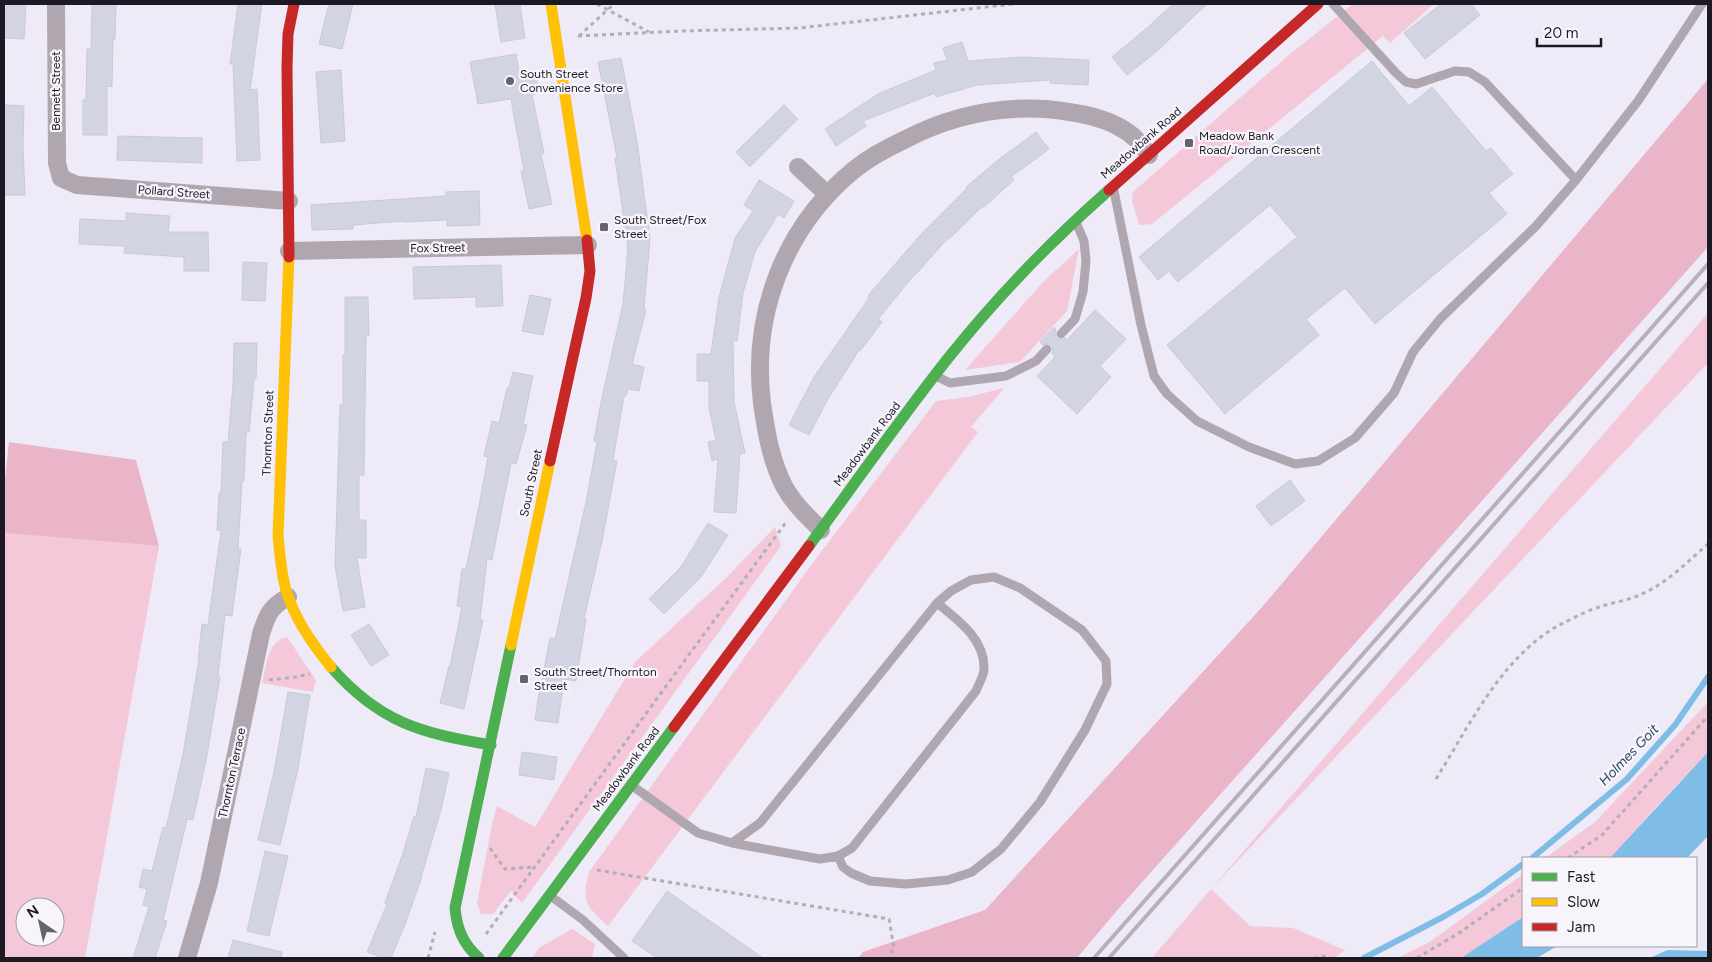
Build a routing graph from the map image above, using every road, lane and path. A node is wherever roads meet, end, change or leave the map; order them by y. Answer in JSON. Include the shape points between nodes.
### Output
{"nodes":[{"id":1,"x":56,"y":4,"type":"edge"},
{"id":2,"x":294,"y":4,"type":"edge"},
{"id":3,"x":550,"y":4,"type":"edge"},
{"id":4,"x":597,"y":4,"type":"edge"},
{"id":5,"x":614,"y":4,"type":"edge"},
{"id":6,"x":1013,"y":4,"type":"edge"},
{"id":7,"x":1333,"y":4,"type":"edge"},
{"id":8,"x":1702,"y":4,"type":"edge"},
{"id":9,"x":1309,"y":7,"type":"edge"},
{"id":10,"x":607,"y":11,"type":"junction"},
{"id":11,"x":649,"y":32,"type":"junction"},
{"id":12,"x":579,"y":36,"type":"junction"},
{"id":13,"x":556,"y":38,"type":"junction"},
{"id":14,"x":1149,"y":154,"type":"junction"},
{"id":15,"x":798,"y":167,"type":"dead end"},
{"id":16,"x":61,"y":178,"type":"joint"},
{"id":17,"x":1576,"y":180,"type":"junction"},
{"id":18,"x":1113,"y":186,"type":"junction"},
{"id":19,"x":827,"y":194,"type":"junction"},
{"id":20,"x":289,"y":201,"type":"junction"},
{"id":21,"x":1076,"y":221,"type":"junction"},
{"id":22,"x":588,"y":244,"type":"junction"},
{"id":23,"x":289,"y":251,"type":"junction"},
{"id":24,"x":1061,"y":334,"type":"dead end"},
{"id":25,"x":1047,"y":348,"type":"dead end"},
{"id":26,"x":935,"y":376,"type":"junction"},
{"id":27,"x":799,"y":506,"type":"junction"},
{"id":28,"x":821,"y":530,"type":"junction"},
{"id":29,"x":1708,"y":544,"type":"edge"},
{"id":30,"x":288,"y":597,"type":"junction"},
{"id":31,"x":937,"y":603,"type":"junction"},
{"id":32,"x":333,"y":668,"type":"junction"},
{"id":33,"x":251,"y":681,"type":"junction"},
{"id":34,"x":1708,"y":716,"type":"edge"},
{"id":35,"x":491,"y":745,"type":"junction"},
{"id":36,"x":1436,"y":778,"type":"dead end"},
{"id":37,"x":631,"y":786,"type":"junction"},
{"id":38,"x":472,"y":823,"type":"junction"},
{"id":39,"x":732,"y":843,"type":"junction"},
{"id":40,"x":838,"y":856,"type":"junction"},
{"id":41,"x":1569,"y":857,"type":"edge"},
{"id":42,"x":572,"y":865,"type":"junction"},
{"id":43,"x":535,"y":867,"type":"junction"},
{"id":44,"x":1522,"y":889,"type":"edge"},
{"id":45,"x":550,"y":896,"type":"junction"},
{"id":46,"x":476,"y":956,"type":"edge"},
{"id":47,"x":187,"y":958,"type":"edge"},
{"id":48,"x":503,"y":958,"type":"edge"},
{"id":49,"x":624,"y":958,"type":"edge"},
{"id":50,"x":888,"y":958,"type":"edge"},
{"id":51,"x":1314,"y":958,"type":"edge"},
{"id":52,"x":1329,"y":958,"type":"edge"},
{"id":53,"x":1417,"y":958,"type":"edge"}],
"edges":[{"from":1,"to":16,"type":"street","name":"Bennett Street","via":[[57,163]]},
{"from":2,"to":20,"type":"street","name":"Thornton Street","via":[[286,68]]},
{"from":3,"to":13,"type":"street","name":"South Street"},
{"from":4,"to":10,"type":"path"},
{"from":5,"to":10,"type":"path"},
{"from":6,"to":11,"type":"path","via":[[799,28]]},
{"from":7,"to":17,"type":"lane","via":[[1406,82],[1416,84],[1455,71],[1469,72],[1485,82]]},
{"from":8,"to":17,"type":"lane","via":[[1638,101]]},
{"from":9,"to":14,"type":"street","name":"Meadowbank Road"},
{"from":10,"to":11,"type":"path"},
{"from":10,"to":12,"type":"path"},
{"from":11,"to":12,"type":"path"},
{"from":12,"to":13,"type":"path"},
{"from":13,"to":22,"type":"street","name":"South Street"},
{"from":14,"to":18,"type":"street","name":"Meadowbank Road"},
{"from":14,"to":19,"type":"street","via":[[1137,140],[1117,126],[1088,115],[1030,108],[1000,109],[918,132],[856,168]]},
{"from":15,"to":19,"type":"street"},
{"from":16,"to":20,"type":"street","name":"Pollard Street","via":[[77,185]]},
{"from":17,"to":18,"type":"lane","via":[[1536,226],[1440,319],[1413,352],[1394,393],[1355,438],[1318,461],[1295,464],[1249,447],[1198,421],[1167,394],[1154,376]]},
{"from":18,"to":21,"type":"street","name":"Meadowbank Road"},
{"from":19,"to":27,"type":"street","via":[[803,225],[784,258],[766,312],[762,345],[760,381],[766,433],[785,487]]},
{"from":20,"to":23,"type":"street","name":"Thornton Street"},
{"from":21,"to":24,"type":"lane","via":[[1084,241],[1086,261],[1082,292],[1075,319]]},
{"from":21,"to":26,"type":"street","name":"Meadowbank Road","via":[[1000,297]]},
{"from":22,"to":23,"type":"street","name":"Fox Street"},
{"from":22,"to":35,"type":"street","name":"South Street","via":[[590,270],[586,298]]},
{"from":23,"to":30,"type":"street","name":"Thornton Street","via":[[278,536],[280,564]]},
{"from":25,"to":26,"type":"lane","via":[[1036,361],[1006,376],[950,383]]},
{"from":26,"to":28,"type":"street","name":"Meadowbank Road"},
{"from":27,"to":28,"type":"street"},
{"from":27,"to":43,"type":"path"},
{"from":28,"to":37,"type":"street","name":"Meadowbank Road"},
{"from":29,"to":36,"type":"path","via":[[1662,584],[1576,617],[1530,646],[1500,677]]},
{"from":30,"to":32,"type":"street","name":"Thornton Street","via":[[304,628]]},
{"from":30,"to":33,"type":"street","name":"Thornton Terrace","via":[[278,602],[268,614]]},
{"from":31,"to":39,"type":"lane","via":[[760,823]]},
{"from":31,"to":40,"type":"lane","via":[[979,644],[984,670],[976,692],[852,848]]},
{"from":31,"to":40,"type":"lane","via":[[971,580],[994,577],[1020,588],[1082,630],[1106,661],[1107,684],[1085,730],[1040,802],[1001,849],[972,872],[948,880],[923,883],[870,882],[843,867]]},
{"from":32,"to":33,"type":"path","via":[[296,678]]},
{"from":32,"to":35,"type":"street","name":"Thornton Street","via":[[376,710],[404,725],[434,736]]},
{"from":33,"to":47,"type":"street","name":"Thornton Terrace","via":[[209,883]]},
{"from":34,"to":41,"type":"path","via":[[1602,835]]},
{"from":35,"to":38,"type":"street","name":"South Street"},
{"from":37,"to":39,"type":"lane","via":[[698,833]]},
{"from":37,"to":42,"type":"street","name":"Meadowbank Road"},
{"from":38,"to":43,"type":"path","via":[[505,869]]},
{"from":38,"to":46,"type":"street","name":"South Street","via":[[454,908],[462,941]]},
{"from":39,"to":40,"type":"lane","via":[[820,859]]},
{"from":42,"to":45,"type":"street","name":"Meadowbank Road"},
{"from":42,"to":50,"type":"path","via":[[889,919],[894,948]]},
{"from":43,"to":46,"type":"path"},
{"from":44,"to":53,"type":"path"},
{"from":45,"to":48,"type":"street","name":"Meadowbank Road"},
{"from":45,"to":49,"type":"lane","via":[[583,920]]},
{"from":51,"to":52,"type":"path"}]}
